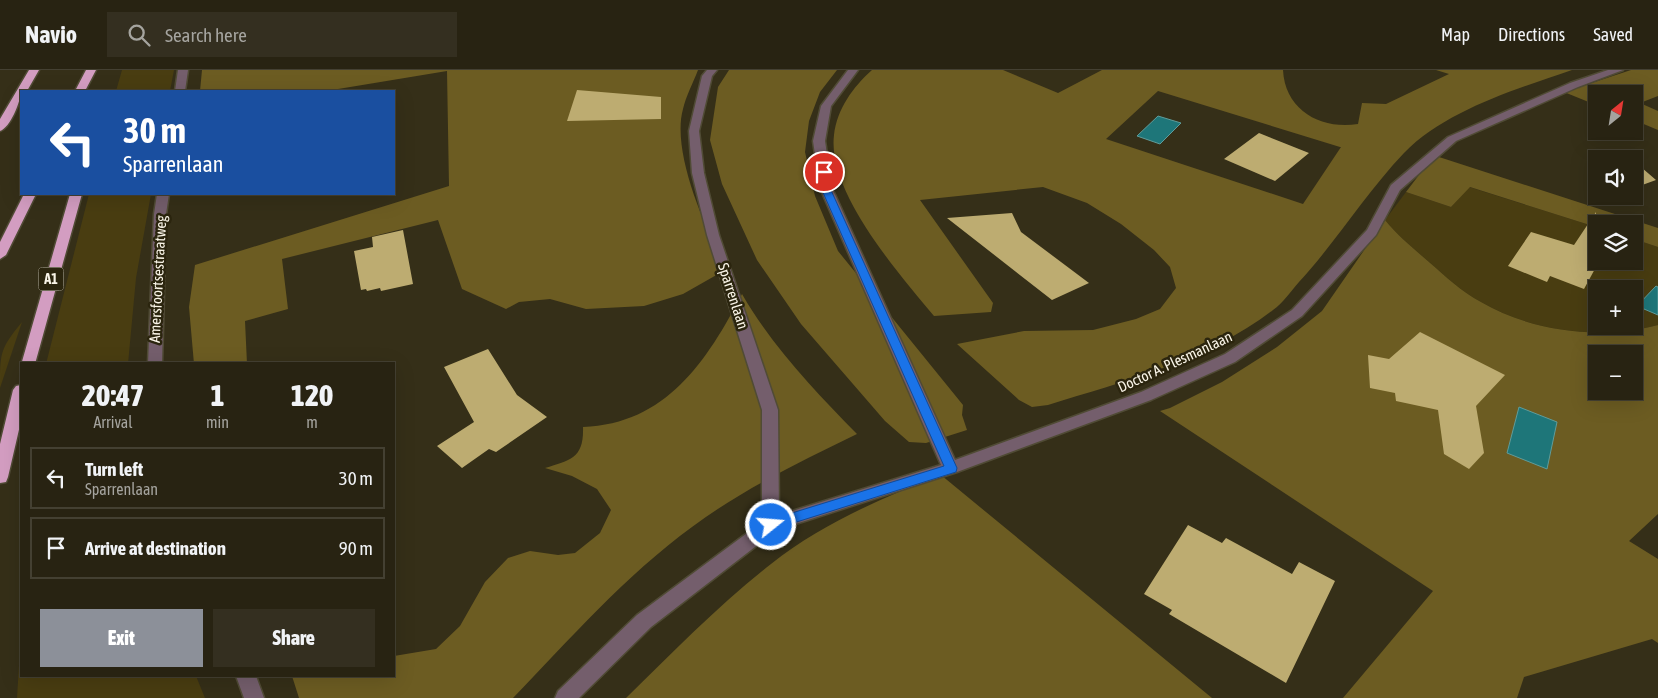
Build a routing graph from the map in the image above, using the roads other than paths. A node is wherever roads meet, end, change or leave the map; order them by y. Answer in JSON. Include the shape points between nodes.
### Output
{"nodes":[{"id":1,"x":34,"y":70,"type":"edge"},
{"id":2,"x":91,"y":70,"type":"edge"},
{"id":3,"x":183,"y":70,"type":"edge"},
{"id":4,"x":712,"y":70,"type":"edge"},
{"id":5,"x":853,"y":70,"type":"edge"},
{"id":6,"x":1618,"y":70,"type":"edge"},
{"id":7,"x":22,"y":90,"type":"edge"},
{"id":8,"x":81,"y":90,"type":"edge"},
{"id":9,"x":180,"y":90,"type":"edge"},
{"id":10,"x":20,"y":94,"type":"edge"},
{"id":11,"x":0,"y":128,"type":"edge"},
{"id":12,"x":30,"y":195,"type":"edge"},
{"id":13,"x":76,"y":195,"type":"edge"},
{"id":14,"x":163,"y":195,"type":"edge"},
{"id":15,"x":0,"y":255,"type":"edge"},
{"id":16,"x":29,"y":362,"type":"edge"},
{"id":17,"x":155,"y":362,"type":"edge"},
{"id":18,"x":20,"y":394,"type":"edge"},
{"id":19,"x":951,"y":468,"type":"junction"},
{"id":20,"x":0,"y":477,"type":"edge"},
{"id":21,"x":771,"y":525,"type":"junction"},
{"id":22,"x":246,"y":677,"type":"edge"},
{"id":23,"x":254,"y":698,"type":"edge"},
{"id":24,"x":565,"y":698,"type":"edge"}],
"edges":[{"from":1,"to":7,"type":"highway"},
{"from":2,"to":8,"type":"highway"},
{"from":3,"to":9,"type":"street"},
{"from":4,"to":21,"type":"street","name":"Sparrenlaan","via":[[707,76],[694,131],[698,173],[770,410]]},
{"from":5,"to":19,"type":"street","via":[[826,106],[819,141],[826,188]]},
{"from":6,"to":19,"type":"street","name":"Doctor A. Plesmanlaan","via":[[1574,85],[1452,139],[1395,188],[1372,232],[1297,313],[1230,358],[1146,396]]},
{"from":10,"to":11,"type":"highway"},
{"from":12,"to":15,"type":"highway"},
{"from":13,"to":16,"type":"highway","number":"A1"},
{"from":14,"to":17,"type":"street","name":"Amersfoortsestraatweg"},
{"from":18,"to":20,"type":"highway"},
{"from":19,"to":21,"type":"street"},
{"from":21,"to":24,"type":"street","via":[[644,621]]},
{"from":22,"to":23,"type":"street"}]}
